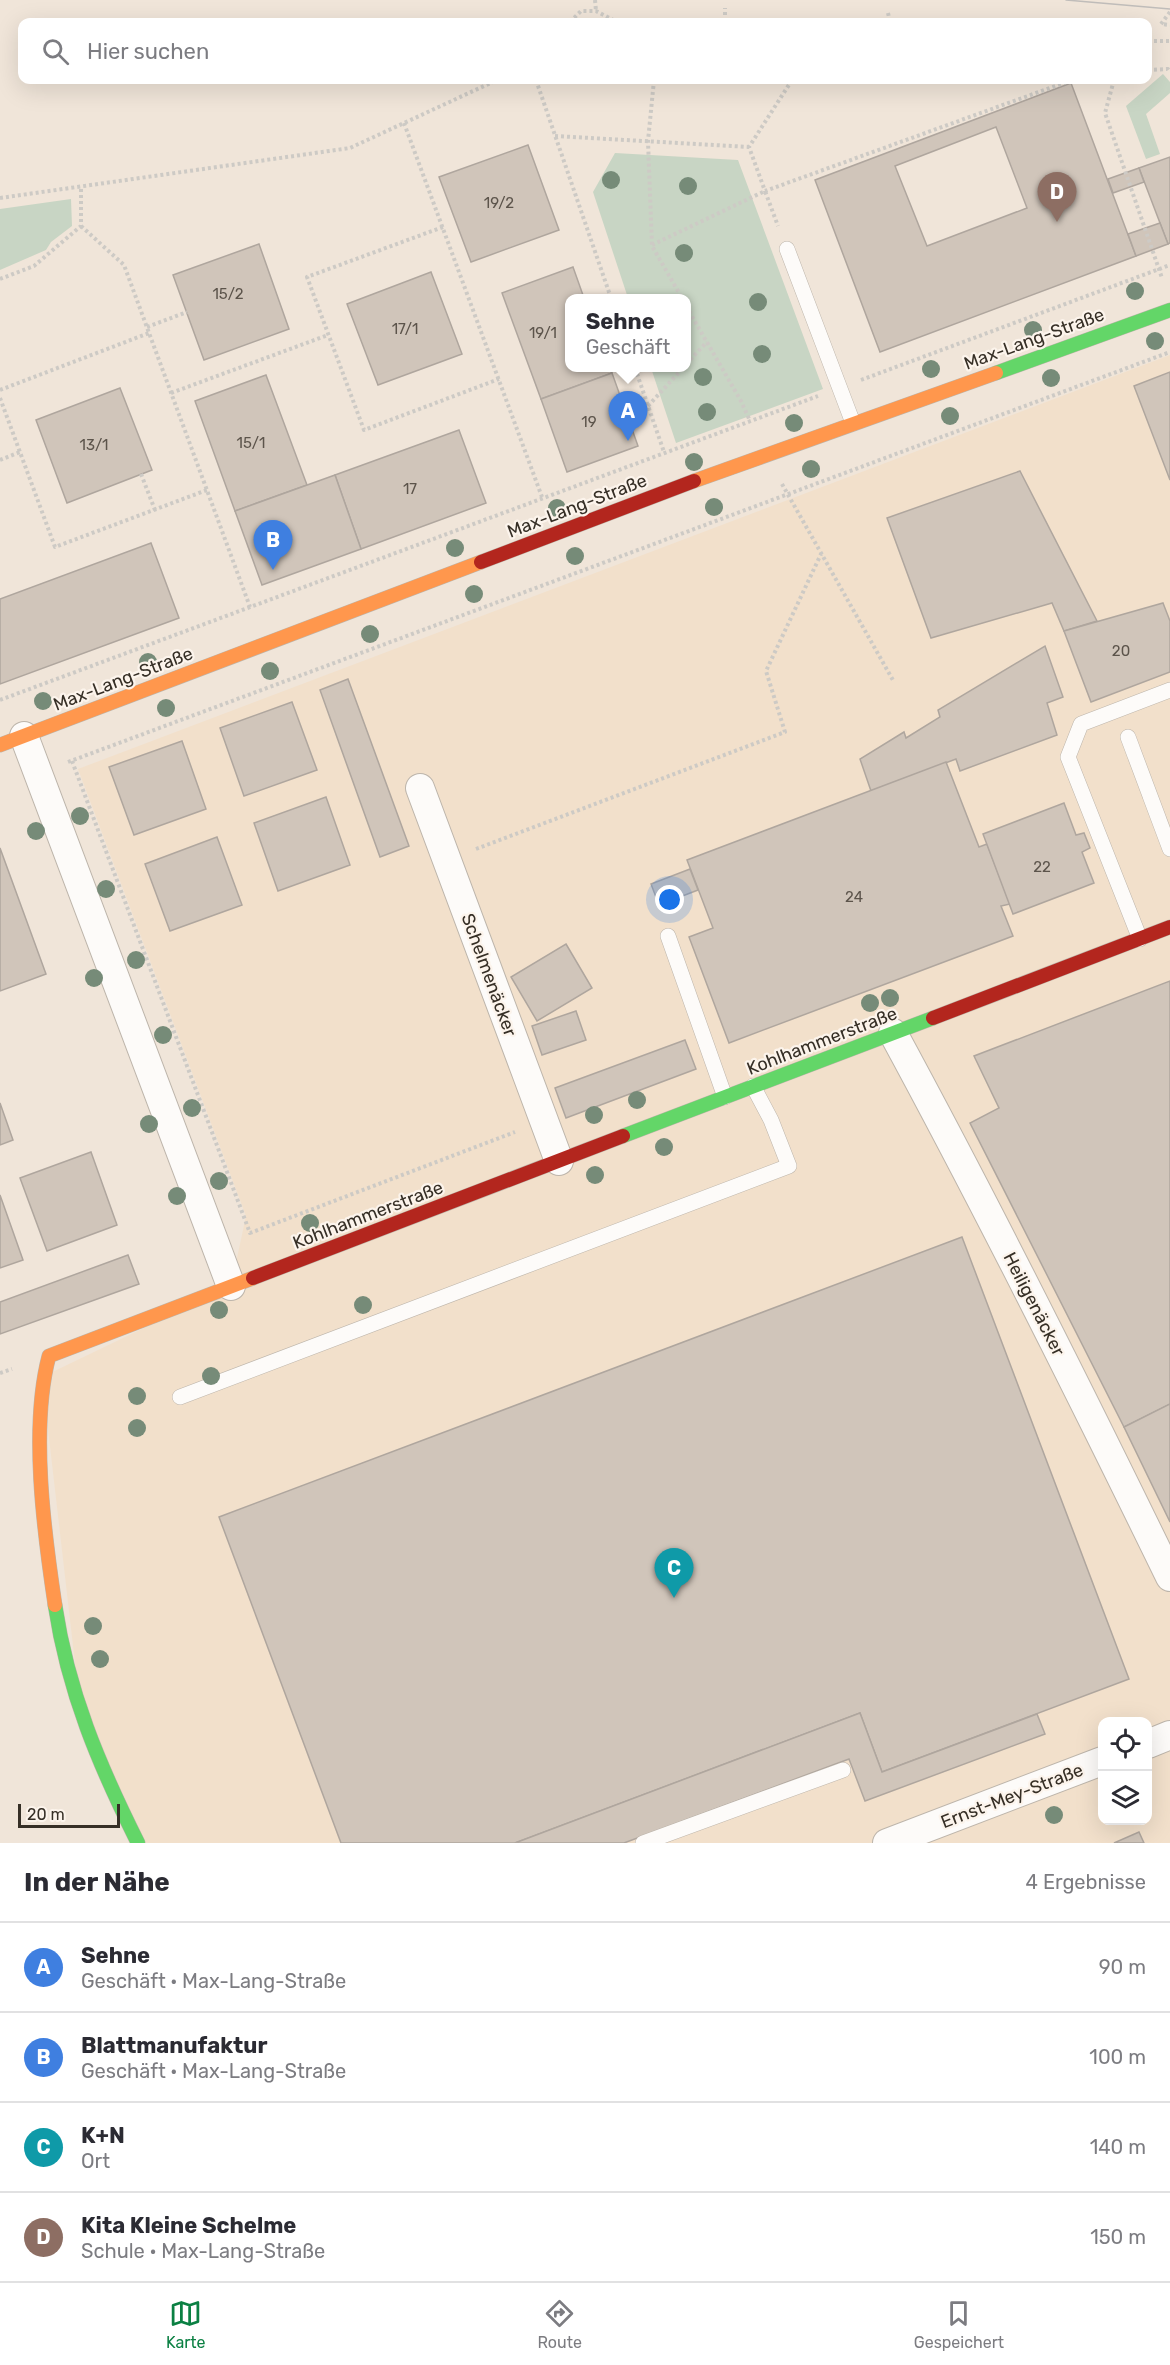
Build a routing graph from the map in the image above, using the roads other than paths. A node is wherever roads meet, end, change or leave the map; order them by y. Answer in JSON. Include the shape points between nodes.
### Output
{"nodes":[{"id":1,"x":787,"y":249,"type":"road end"},
{"id":2,"x":1170,"y":310,"type":"edge"},
{"id":3,"x":853,"y":423,"type":"junction"},
{"id":4,"x":1170,"y":690,"type":"edge"},
{"id":5,"x":1128,"y":737,"type":"dead end"},
{"id":6,"x":12,"y":740,"type":"edge"},
{"id":7,"x":420,"y":789,"type":"dead end"},
{"id":8,"x":1170,"y":849,"type":"edge"},
{"id":9,"x":1170,"y":927,"type":"edge"},
{"id":10,"x":668,"y":936,"type":"dead end"},
{"id":11,"x":1140,"y":939,"type":"junction"},
{"id":12,"x":893,"y":1033,"type":"junction"},
{"id":13,"x":753,"y":1086,"type":"junction"},
{"id":14,"x":725,"y":1097,"type":"junction"},
{"id":15,"x":559,"y":1161,"type":"junction"},
{"id":16,"x":231,"y":1286,"type":"junction"},
{"id":17,"x":180,"y":1397,"type":"dead end"},
{"id":18,"x":1170,"y":1577,"type":"edge"},
{"id":19,"x":1170,"y":1735,"type":"edge"},
{"id":20,"x":1152,"y":1742,"type":"edge"},
{"id":21,"x":1098,"y":1763,"type":"edge"},
{"id":22,"x":843,"y":1770,"type":"dead end"},
{"id":23,"x":675,"y":1838,"type":"edge"},
{"id":24,"x":138,"y":1843,"type":"edge"},
{"id":25,"x":643,"y":1843,"type":"edge"},
{"id":26,"x":887,"y":1843,"type":"edge"}],
"edges":[{"from":1,"to":3,"type":"lane"},
{"from":2,"to":3,"type":"street","name":"Max-Lang-Straße"},
{"from":3,"to":6,"type":"street","name":"Max-Lang-Straße"},
{"from":4,"to":11,"type":"lane","via":[[1080,724],[1068,757]]},
{"from":5,"to":8,"type":"lane"},
{"from":6,"to":16,"type":"street","via":[[38,774]]},
{"from":7,"to":15,"type":"street","name":"Schelmenäcker"},
{"from":9,"to":11,"type":"street","name":"Kohlhammerstraße"},
{"from":10,"to":14,"type":"lane"},
{"from":11,"to":12,"type":"street","name":"Kohlhammerstraße"},
{"from":12,"to":13,"type":"street","name":"Kohlhammerstraße"},
{"from":12,"to":18,"type":"street","name":"Heiligenäcker"},
{"from":13,"to":14,"type":"street","name":"Kohlhammerstraße"},
{"from":13,"to":17,"type":"lane","via":[[789,1166]]},
{"from":14,"to":15,"type":"street","name":"Kohlhammerstraße"},
{"from":15,"to":16,"type":"street","name":"Kohlhammerstraße"},
{"from":16,"to":24,"type":"street","name":"Kohlhammerstraße","via":[[49,1356],[42,1377],[39,1398],[44,1502],[62,1637],[94,1752]]},
{"from":19,"to":20,"type":"street"},
{"from":21,"to":26,"type":"street","name":"Ernst-Mey-Straße"},
{"from":22,"to":23,"type":"lane"},
{"from":23,"to":25,"type":"lane"}]}
